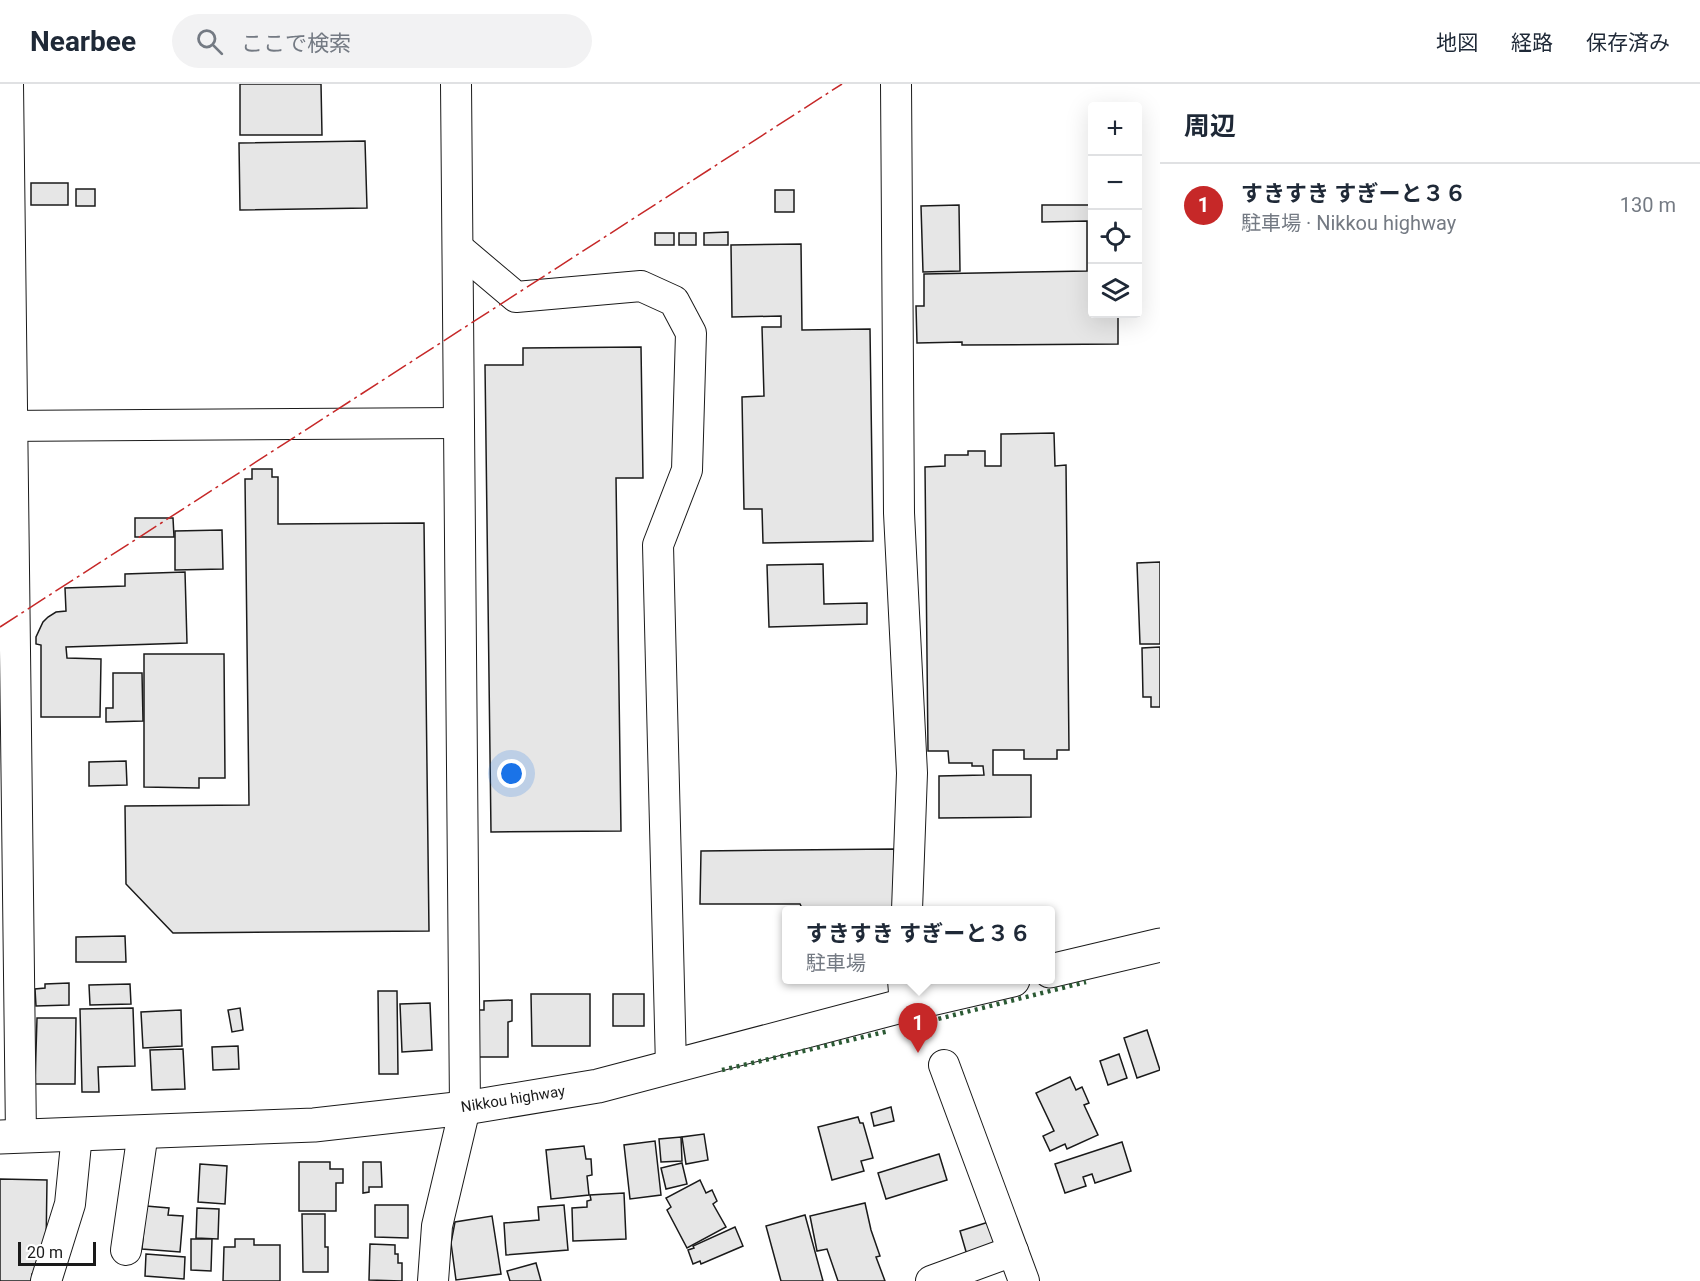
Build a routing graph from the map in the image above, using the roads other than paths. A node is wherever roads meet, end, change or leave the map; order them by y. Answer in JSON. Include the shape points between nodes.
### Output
{"nodes":[{"id":1,"x":8,"y":84,"type":"edge"},
{"id":2,"x":456,"y":84,"type":"edge"},
{"id":3,"x":896,"y":84,"type":"edge"},
{"id":4,"x":458,"y":248,"type":"junction"},
{"id":5,"x":459,"y":423,"type":"junction"},
{"id":6,"x":6,"y":425,"type":"edge"},
{"id":7,"x":907,"y":906,"type":"edge"},
{"id":8,"x":1160,"y":945,"type":"edge"},
{"id":9,"x":1055,"y":970,"type":"edge"},
{"id":10,"x":977,"y":984,"type":"edge"},
{"id":11,"x":904,"y":992,"type":"edge"},
{"id":12,"x":944,"y":1065,"type":"dead end"},
{"id":13,"x":671,"y":1066,"type":"junction"},
{"id":14,"x":465,"y":1108,"type":"junction"},
{"id":15,"x":143,"y":1132,"type":"junction"},
{"id":16,"x":77,"y":1134,"type":"junction"},
{"id":17,"x":10,"y":1137,"type":"edge"},
{"id":18,"x":126,"y":1250,"type":"dead end"},
{"id":19,"x":1013,"y":1251,"type":"junction"},
{"id":20,"x":46,"y":1281,"type":"edge"},
{"id":21,"x":433,"y":1281,"type":"edge"},
{"id":22,"x":931,"y":1281,"type":"edge"},
{"id":23,"x":1024,"y":1281,"type":"edge"}],
"edges":[{"from":1,"to":6,"type":"street"},
{"from":2,"to":4,"type":"street"},
{"from":3,"to":7,"type":"street","via":[[899,513],[912,773]]},
{"from":4,"to":5,"type":"street"},
{"from":4,"to":13,"type":"street","via":[[516,297],[640,286],[674,302],[691,333],[687,470],[658,545]]},
{"from":5,"to":6,"type":"street"},
{"from":5,"to":14,"type":"street"},
{"from":6,"to":17,"type":"street"},
{"from":8,"to":9,"type":"highway"},
{"from":10,"to":11,"type":"highway","name":"Nikkou highway"},
{"from":11,"to":13,"type":"highway","name":"Nikkou highway"},
{"from":12,"to":19,"type":"street"},
{"from":13,"to":14,"type":"highway","name":"Nikkou highway","via":[[598,1086]]},
{"from":14,"to":15,"type":"highway","name":"Nikkou highway","via":[[314,1125]]},
{"from":14,"to":21,"type":"street","via":[[437,1226]]},
{"from":15,"to":16,"type":"highway","name":"Nikkou highway"},
{"from":15,"to":18,"type":"street"},
{"from":16,"to":17,"type":"highway","name":"Nikkou highway"},
{"from":16,"to":20,"type":"street","via":[[70,1204]]},
{"from":19,"to":22,"type":"street"},
{"from":19,"to":23,"type":"street"}]}
